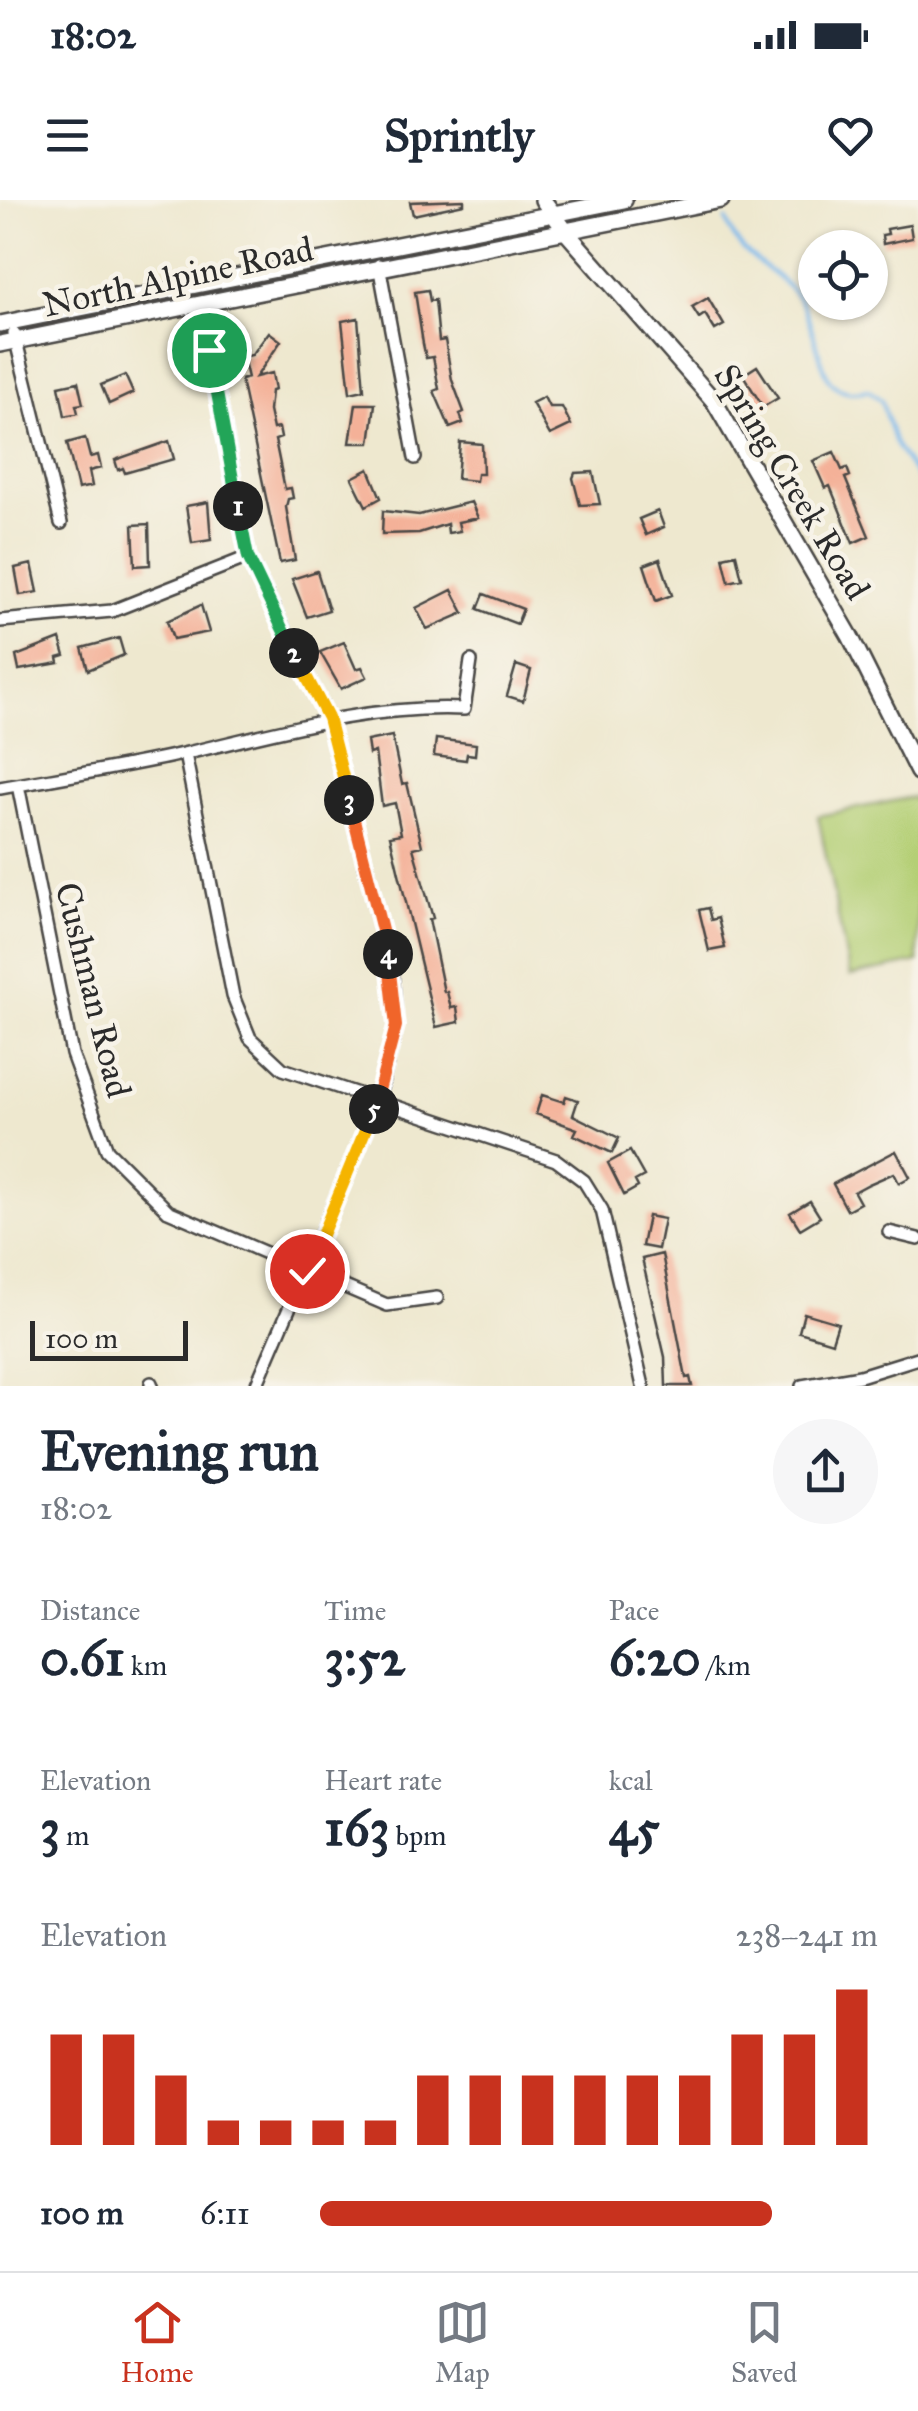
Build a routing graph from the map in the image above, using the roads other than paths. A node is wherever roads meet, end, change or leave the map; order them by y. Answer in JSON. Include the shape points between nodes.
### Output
{"nodes":[{"id":1,"x":543,"y":200,"type":"edge"},
{"id":2,"x":585,"y":200,"type":"edge"},
{"id":3,"x":624,"y":200,"type":"edge"},
{"id":4,"x":721,"y":200,"type":"edge"},
{"id":5,"x":606,"y":204,"type":"junction"},
{"id":6,"x":554,"y":215,"type":"junction"},
{"id":7,"x":567,"y":233,"type":"junction"},
{"id":8,"x":379,"y":265,"type":"junction"},
{"id":9,"x":201,"y":303,"type":"junction"},
{"id":10,"x":6,"y":322,"type":"edge"},
{"id":11,"x":8,"y":342,"type":"edge"},
{"id":12,"x":415,"y":458,"type":"dead end"},
{"id":13,"x":61,"y":523,"type":"dead end"},
{"id":14,"x":248,"y":557,"type":"junction"},
{"id":15,"x":0,"y":621,"type":"edge"},
{"id":16,"x":471,"y":661,"type":"dead end"},
{"id":17,"x":328,"y":718,"type":"junction"},
{"id":18,"x":184,"y":754,"type":"junction"},
{"id":19,"x":918,"y":772,"type":"edge"},
{"id":20,"x":18,"y":785,"type":"junction"},
{"id":21,"x":0,"y":788,"type":"edge"},
{"id":22,"x":378,"y":1100,"type":"junction"},
{"id":23,"x":889,"y":1232,"type":"dead end"},
{"id":24,"x":918,"y":1239,"type":"edge"},
{"id":25,"x":307,"y":1271,"type":"junction"},
{"id":26,"x":437,"y":1298,"type":"dead end"},
{"id":27,"x":918,"y":1358,"type":"edge"},
{"id":28,"x":256,"y":1386,"type":"edge"},
{"id":29,"x":642,"y":1386,"type":"edge"},
{"id":30,"x":802,"y":1386,"type":"edge"}],
"edges":[{"from":1,"to":6,"type":"main road","name":"Spring Creek Road"},
{"from":2,"to":5,"type":"main road"},
{"from":3,"to":5,"type":"main road","name":"North Alpine Road"},
{"from":4,"to":7,"type":"main road","name":"North Alpine Road"},
{"from":5,"to":6,"type":"main road","name":"North Alpine Road"},
{"from":6,"to":7,"type":"main road","name":"Spring Creek Road"},
{"from":6,"to":10,"type":"main road","name":"North Alpine Road"},
{"from":7,"to":8,"type":"main road","name":"North Alpine Road"},
{"from":7,"to":19,"type":"main road","name":"Spring Creek Road","via":[[714,401],[850,636]]},
{"from":8,"to":9,"type":"main road","name":"North Alpine Road"},
{"from":8,"to":12,"type":"street"},
{"from":9,"to":11,"type":"main road","name":"North Alpine Road"},
{"from":9,"to":14,"type":"street"},
{"from":10,"to":11,"type":"street"},
{"from":11,"to":13,"type":"street"},
{"from":14,"to":15,"type":"street","via":[[112,611]]},
{"from":14,"to":17,"type":"street"},
{"from":16,"to":17,"type":"street","via":[[464,710],[412,707]]},
{"from":17,"to":18,"type":"street"},
{"from":17,"to":22,"type":"street","via":[[392,970],[396,1026]]},
{"from":18,"to":20,"type":"street"},
{"from":18,"to":22,"type":"street","via":[[233,996],[250,1038],[283,1070]]},
{"from":20,"to":21,"type":"street"},
{"from":20,"to":25,"type":"street","name":"Cushman Road","via":[[72,1054],[107,1150],[168,1211]]},
{"from":22,"to":25,"type":"street"},
{"from":22,"to":29,"type":"street","via":[[556,1160],[584,1181],[602,1210]]},
{"from":23,"to":24,"type":"street"},
{"from":25,"to":26,"type":"street","name":"Cushman Road","via":[[388,1305]]},
{"from":25,"to":28,"type":"street"},
{"from":27,"to":30,"type":"street"}]}
